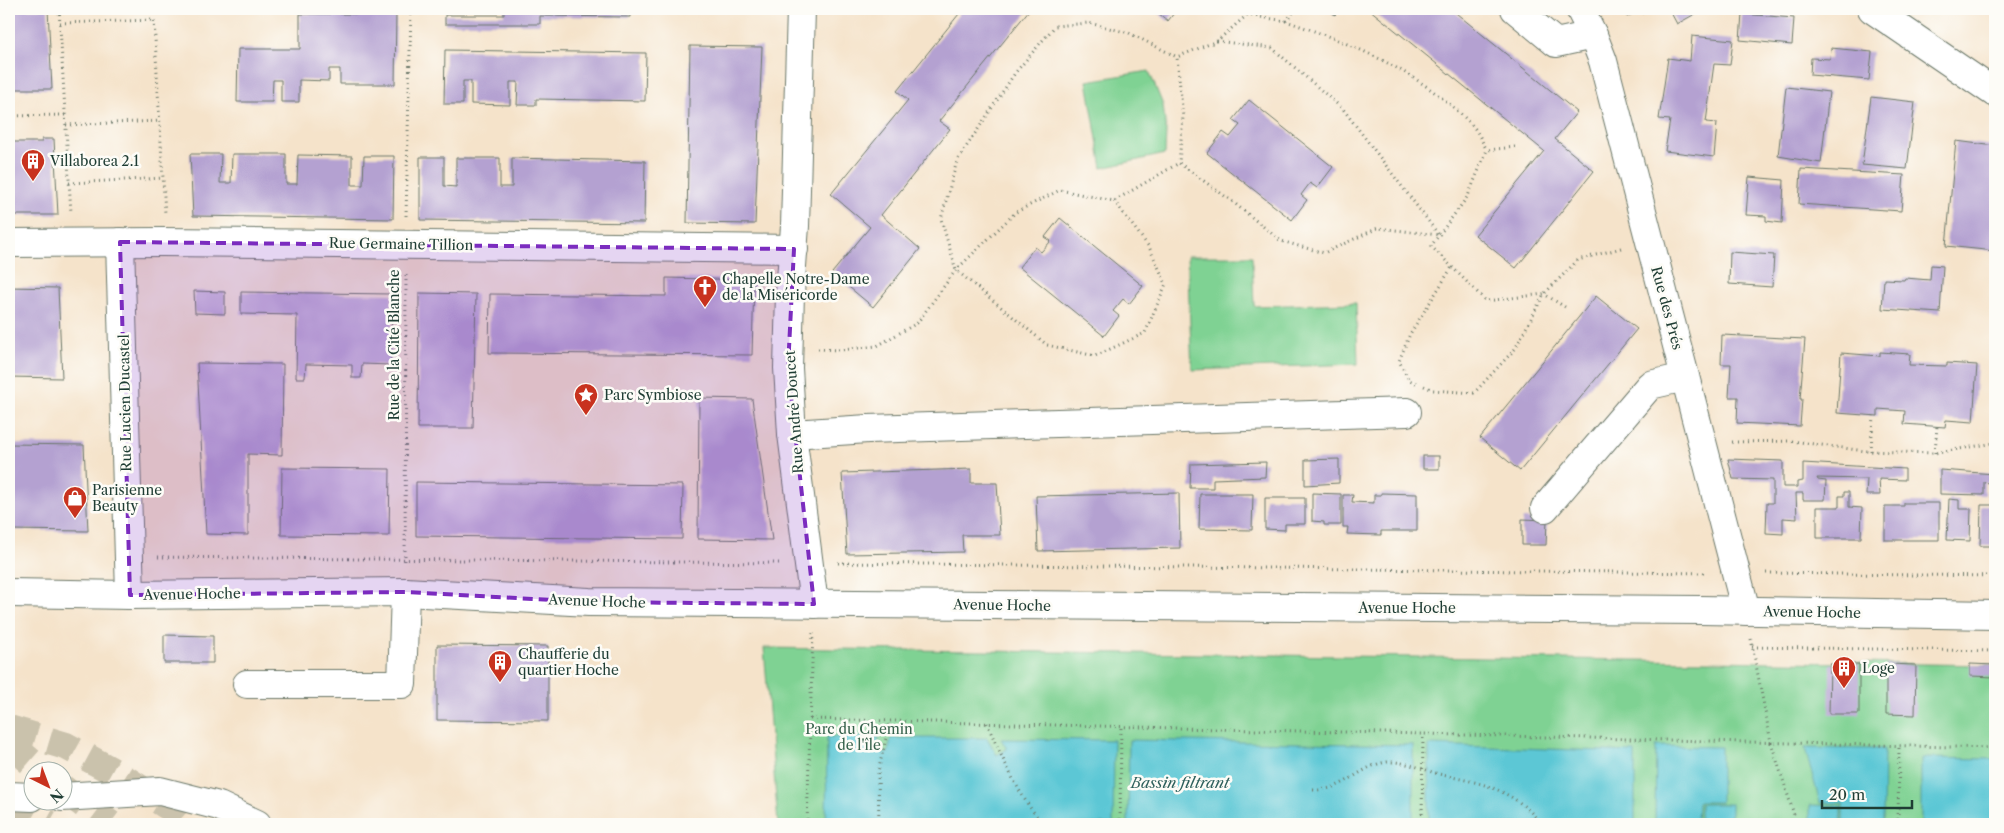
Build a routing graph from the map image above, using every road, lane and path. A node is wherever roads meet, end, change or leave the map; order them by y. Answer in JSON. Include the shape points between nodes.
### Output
{"nodes":[{"id":1,"x":59,"y":9,"type":"edge"},
{"id":2,"x":411,"y":9,"type":"edge"},
{"id":3,"x":801,"y":9,"type":"edge"},
{"id":4,"x":1244,"y":9,"type":"edge"},
{"id":5,"x":1296,"y":9,"type":"edge"},
{"id":6,"x":1515,"y":9,"type":"edge"},
{"id":7,"x":1580,"y":9,"type":"edge"},
{"id":8,"x":1872,"y":9,"type":"edge"},
{"id":9,"x":1246,"y":15,"type":"junction"},
{"id":10,"x":1286,"y":21,"type":"junction"},
{"id":11,"x":60,"y":24,"type":"junction"},
{"id":12,"x":1593,"y":35,"type":"junction"},
{"id":13,"x":1217,"y":41,"type":"junction"},
{"id":14,"x":1177,"y":57,"type":"junction"},
{"id":15,"x":1995,"y":93,"type":"edge"},
{"id":16,"x":65,"y":115,"type":"junction"},
{"id":17,"x":9,"y":116,"type":"edge"},
{"id":18,"x":160,"y":121,"type":"junction"},
{"id":19,"x":66,"y":125,"type":"junction"},
{"id":20,"x":1515,"y":147,"type":"dead end"},
{"id":21,"x":1487,"y":150,"type":"junction"},
{"id":22,"x":1179,"y":163,"type":"junction"},
{"id":23,"x":163,"y":178,"type":"junction"},
{"id":24,"x":69,"y":183,"type":"junction"},
{"id":25,"x":1114,"y":201,"type":"junction"},
{"id":26,"x":1439,"y":235,"type":"junction"},
{"id":27,"x":1649,"y":240,"type":"junction"},
{"id":28,"x":72,"y":242,"type":"junction"},
{"id":29,"x":120,"y":242,"type":"junction"},
{"id":30,"x":167,"y":242,"type":"junction"},
{"id":31,"x":9,"y":243,"type":"edge"},
{"id":32,"x":406,"y":244,"type":"junction"},
{"id":33,"x":794,"y":249,"type":"junction"},
{"id":34,"x":1452,"y":267,"type":"junction"},
{"id":35,"x":956,"y":270,"type":"junction"},
{"id":36,"x":1544,"y":294,"type":"junction"},
{"id":37,"x":1565,"y":307,"type":"dead end"},
{"id":38,"x":789,"y":347,"type":"junction"},
{"id":39,"x":1685,"y":377,"type":"junction"},
{"id":40,"x":1408,"y":412,"type":"dead end"},
{"id":41,"x":1873,"y":416,"type":"dead end"},
{"id":42,"x":1937,"y":426,"type":"dead end"},
{"id":43,"x":792,"y":434,"type":"junction"},
{"id":44,"x":1702,"y":442,"type":"junction"},
{"id":45,"x":1995,"y":443,"type":"edge"},
{"id":46,"x":1871,"y":451,"type":"junction"},
{"id":47,"x":1935,"y":453,"type":"junction"},
{"id":48,"x":1545,"y":508,"type":"dead end"},
{"id":49,"x":129,"y":557,"type":"junction"},
{"id":50,"x":405,"y":559,"type":"junction"},
{"id":51,"x":809,"y":563,"type":"junction"},
{"id":52,"x":1736,"y":573,"type":"junction"},
{"id":53,"x":1995,"y":576,"type":"edge"},
{"id":54,"x":405,"y":592,"type":"junction"},
{"id":55,"x":9,"y":593,"type":"edge"},
{"id":56,"x":130,"y":595,"type":"junction"},
{"id":57,"x":814,"y":604,"type":"junction"},
{"id":58,"x":1746,"y":611,"type":"junction"},
{"id":59,"x":1995,"y":615,"type":"edge"},
{"id":60,"x":1752,"y":647,"type":"dead end"},
{"id":61,"x":1995,"y":651,"type":"edge"},
{"id":62,"x":1756,"y":663,"type":"dead end"},
{"id":63,"x":247,"y":684,"type":"dead end"},
{"id":64,"x":810,"y":719,"type":"junction"},
{"id":65,"x":890,"y":721,"type":"junction"},
{"id":66,"x":987,"y":723,"type":"junction"},
{"id":67,"x":1121,"y":726,"type":"junction"},
{"id":68,"x":1423,"y":734,"type":"junction"},
{"id":69,"x":1770,"y":742,"type":"junction"},
{"id":70,"x":1899,"y":745,"type":"junction"},
{"id":71,"x":1995,"y":748,"type":"edge"},
{"id":72,"x":1424,"y":768,"type":"junction"},
{"id":73,"x":1313,"y":790,"type":"dead end"},
{"id":74,"x":9,"y":796,"type":"edge"},
{"id":75,"x":72,"y":796,"type":"edge"},
{"id":76,"x":22,"y":797,"type":"edge"},
{"id":77,"x":257,"y":824,"type":"edge"},
{"id":78,"x":807,"y":824,"type":"edge"},
{"id":79,"x":879,"y":824,"type":"edge"},
{"id":80,"x":1045,"y":824,"type":"edge"},
{"id":81,"x":1120,"y":824,"type":"edge"},
{"id":82,"x":1422,"y":824,"type":"edge"},
{"id":83,"x":1540,"y":824,"type":"edge"},
{"id":84,"x":1797,"y":824,"type":"edge"},
{"id":85,"x":1898,"y":824,"type":"edge"}],
"edges":[{"from":1,"to":11,"type":"path"},
{"from":2,"to":32,"type":"path","name":"Rue de la Cité Blanche"},
{"from":3,"to":33,"type":"main road","name":"Rue André Doucet"},
{"from":4,"to":9,"type":"path"},
{"from":5,"to":10,"type":"path"},
{"from":6,"to":12,"type":"main road","via":[[1556,43]]},
{"from":7,"to":12,"type":"main road","name":"Rue des Prés"},
{"from":8,"to":15,"type":"main road"},
{"from":9,"to":10,"type":"path"},
{"from":9,"to":13,"type":"path"},
{"from":10,"to":21,"type":"path","via":[[1337,38],[1431,88],[1473,125]]},
{"from":11,"to":16,"type":"path"},
{"from":11,"to":18,"type":"path","via":[[154,20]]},
{"from":12,"to":27,"type":"main road","name":"Rue des Prés","via":[[1603,61]]},
{"from":13,"to":14,"type":"path"},
{"from":13,"to":26,"type":"path","via":[[1272,48],[1343,109]]},
{"from":14,"to":22,"type":"path","via":[[1183,117]]},
{"from":14,"to":35,"type":"path","via":[[1129,33],[1089,23],[1055,26],[1015,74],[957,161],[941,219]]},
{"from":16,"to":17,"type":"path"},
{"from":16,"to":19,"type":"path"},
{"from":18,"to":19,"type":"path"},
{"from":18,"to":23,"type":"path"},
{"from":19,"to":24,"type":"path"},
{"from":20,"to":21,"type":"path"},
{"from":21,"to":26,"type":"path","via":[[1468,196]]},
{"from":22,"to":25,"type":"path"},
{"from":22,"to":26,"type":"path","via":[[1281,241],[1324,253],[1378,228]]},
{"from":23,"to":24,"type":"path"},
{"from":23,"to":30,"type":"path"},
{"from":24,"to":28,"type":"path"},
{"from":25,"to":35,"type":"path","via":[[1060,190],[1016,212]]},
{"from":25,"to":35,"type":"path","via":[[1149,247],[1166,284],[1145,333],[1095,356],[1046,345]]},
{"from":26,"to":34,"type":"path","via":[[1431,246]]},
{"from":27,"to":36,"type":"path","via":[[1578,260]]},
{"from":27,"to":39,"type":"main road","name":"Rue des Prés"},
{"from":28,"to":29,"type":"main road","name":"Rue Germaine Tillion"},
{"from":28,"to":31,"type":"main road","name":"Rue Germaine Tillion"},
{"from":29,"to":30,"type":"main road","name":"Rue Germaine Tillion"},
{"from":29,"to":49,"type":"main road","name":"Rue Lucien Ducastel"},
{"from":30,"to":32,"type":"main road","name":"Rue Germaine Tillion"},
{"from":32,"to":33,"type":"main road","name":"Rue Germaine Tillion"},
{"from":32,"to":50,"type":"path","name":"Rue de la Cité Blanche"},
{"from":33,"to":38,"type":"main road","name":"Rue André Doucet"},
{"from":34,"to":36,"type":"path","via":[[1486,301]]},
{"from":34,"to":36,"type":"path","via":[[1410,334],[1399,361],[1409,380],[1433,390],[1474,393],[1515,350]]},
{"from":35,"to":38,"type":"path","via":[[917,323],[877,346],[841,350]]},
{"from":36,"to":37,"type":"path"},
{"from":38,"to":43,"type":"main road","name":"Rue André Doucet"},
{"from":39,"to":44,"type":"main road","name":"Rue des Prés"},
{"from":39,"to":48,"type":"main road","via":[[1650,384]]},
{"from":40,"to":43,"type":"main road"},
{"from":41,"to":46,"type":"path"},
{"from":42,"to":47,"type":"path"},
{"from":43,"to":51,"type":"main road","name":"Rue André Doucet"},
{"from":44,"to":46,"type":"path","via":[[1792,441]]},
{"from":44,"to":52,"type":"main road","name":"Rue des Prés"},
{"from":45,"to":47,"type":"path"},
{"from":46,"to":47,"type":"path"},
{"from":49,"to":50,"type":"path"},
{"from":49,"to":56,"type":"main road","name":"Rue Lucien Ducastel"},
{"from":50,"to":51,"type":"path"},
{"from":50,"to":54,"type":"path","name":"Rue de la Cité Blanche"},
{"from":51,"to":52,"type":"path"},
{"from":51,"to":57,"type":"main road","name":"Rue André Doucet"},
{"from":52,"to":53,"type":"path"},
{"from":52,"to":58,"type":"main road","name":"Rue des Prés"},
{"from":54,"to":56,"type":"main road","name":"Avenue Hoche"},
{"from":54,"to":57,"type":"main road","name":"Avenue Hoche","via":[[589,602]]},
{"from":54,"to":63,"type":"main road","via":[[402,684]]},
{"from":55,"to":56,"type":"main road","name":"Avenue Hoche"},
{"from":57,"to":58,"type":"main road","name":"Avenue Hoche"},
{"from":57,"to":64,"type":"path"},
{"from":58,"to":59,"type":"main road","name":"Avenue Hoche"},
{"from":60,"to":61,"type":"path"},
{"from":62,"to":69,"type":"path"},
{"from":64,"to":65,"type":"path"},
{"from":64,"to":78,"type":"path"},
{"from":65,"to":66,"type":"path"},
{"from":65,"to":79,"type":"path","via":[[878,772]]},
{"from":66,"to":67,"type":"path"},
{"from":66,"to":80,"type":"path","via":[[1024,798]]},
{"from":67,"to":68,"type":"path"},
{"from":67,"to":81,"type":"path"},
{"from":68,"to":69,"type":"path"},
{"from":68,"to":72,"type":"path"},
{"from":69,"to":70,"type":"path"},
{"from":69,"to":84,"type":"path"},
{"from":70,"to":71,"type":"path"},
{"from":70,"to":85,"type":"path"},
{"from":72,"to":73,"type":"path","via":[[1388,762],[1370,767],[1342,784]]},
{"from":72,"to":82,"type":"path"},
{"from":72,"to":83,"type":"path","via":[[1501,792],[1523,805]]},
{"from":74,"to":76,"type":"main road"},
{"from":75,"to":77,"type":"main road","via":[[160,791],[219,806]]}]}
